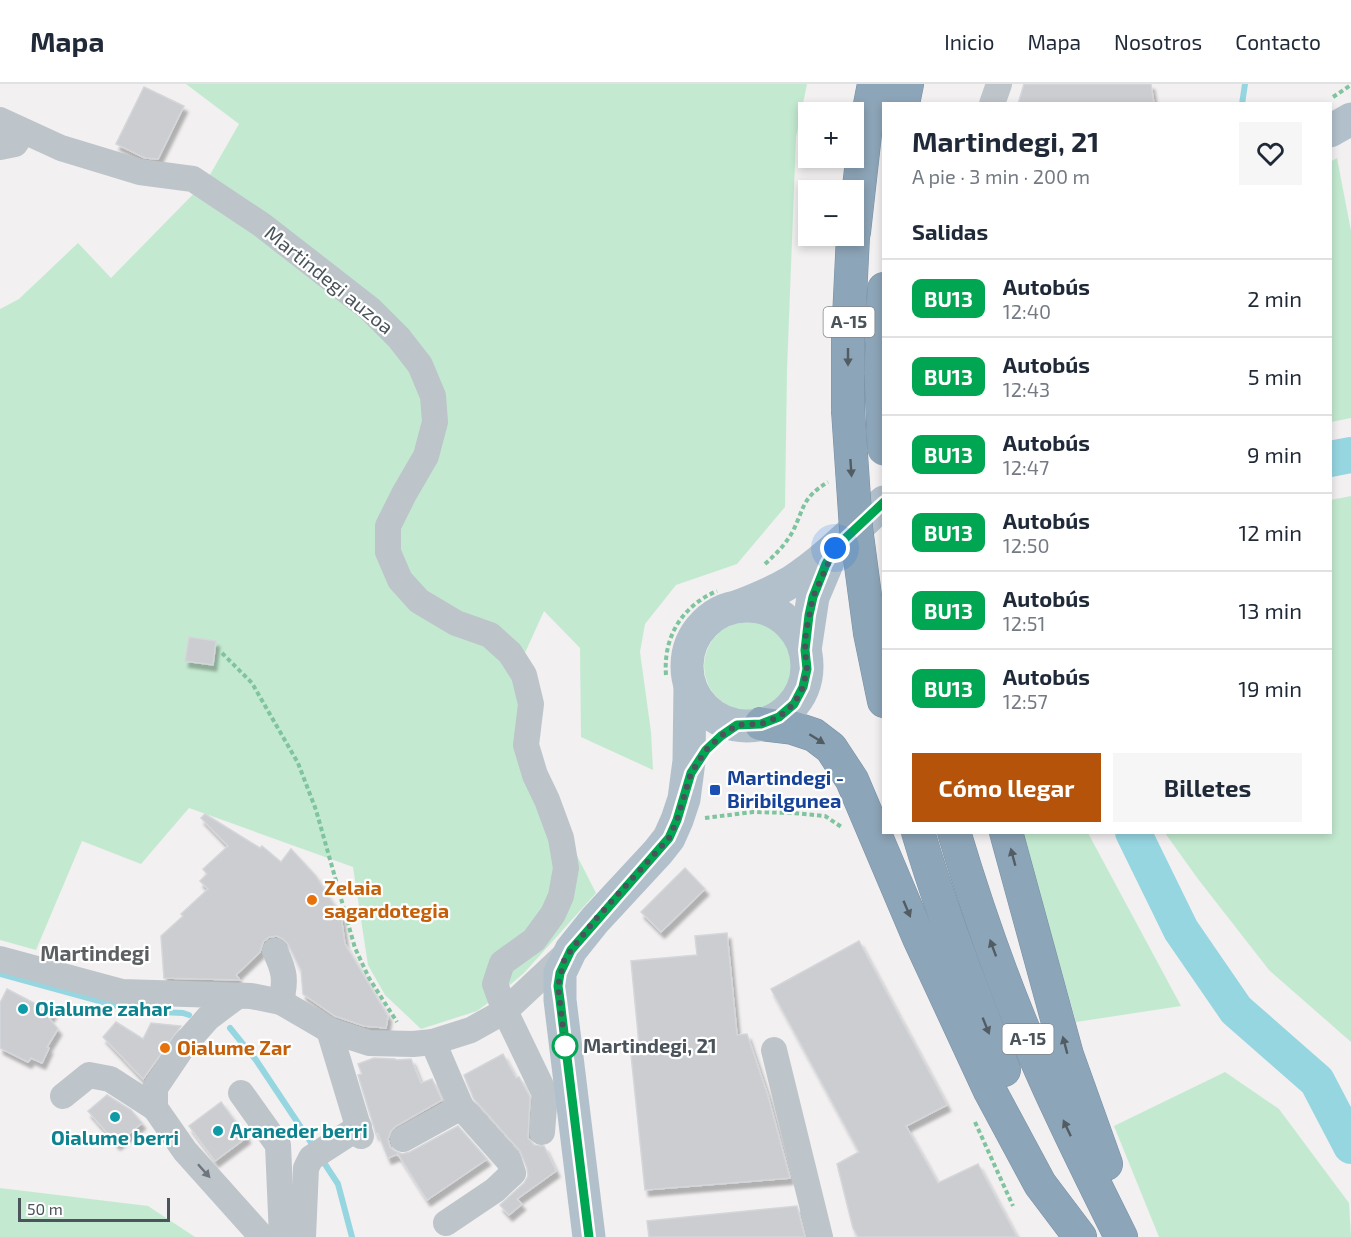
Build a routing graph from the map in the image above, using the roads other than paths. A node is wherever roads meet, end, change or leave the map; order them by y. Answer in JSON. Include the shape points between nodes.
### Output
{"nodes":[{"id":1,"x":874,"y":84,"type":"edge"},
{"id":2,"x":907,"y":84,"type":"edge"},
{"id":3,"x":999,"y":84,"type":"edge"},
{"id":4,"x":903,"y":102,"type":"edge"},
{"id":5,"x":993,"y":102,"type":"edge"},
{"id":6,"x":1341,"y":108,"type":"edge"},
{"id":7,"x":0,"y":120,"type":"edge"},
{"id":8,"x":1332,"y":127,"type":"edge"},
{"id":9,"x":23,"y":132,"type":"junction"},
{"id":10,"x":0,"y":147,"type":"edge"},
{"id":11,"x":859,"y":180,"type":"edge"},
{"id":12,"x":852,"y":246,"type":"edge"},
{"id":13,"x":882,"y":346,"type":"edge"},
{"id":14,"x":882,"y":399,"type":"edge"},
{"id":15,"x":882,"y":504,"type":"edge"},
{"id":16,"x":835,"y":548,"type":"junction"},
{"id":17,"x":732,"y":597,"type":"junction"},
{"id":18,"x":805,"y":650,"type":"junction"},
{"id":19,"x":678,"y":686,"type":"junction"},
{"id":20,"x":882,"y":691,"type":"edge"},
{"id":21,"x":749,"y":725,"type":"junction"},
{"id":22,"x":686,"y":785,"type":"junction"},
{"id":23,"x":919,"y":834,"type":"edge"},
{"id":24,"x":955,"y":834,"type":"edge"},
{"id":25,"x":1007,"y":834,"type":"edge"},
{"id":26,"x":571,"y":950,"type":"junction"},
{"id":27,"x":275,"y":951,"type":"dead end"},
{"id":28,"x":0,"y":959,"type":"edge"},
{"id":29,"x":236,"y":997,"type":"junction"},
{"id":30,"x":555,"y":1001,"type":"junction"},
{"id":31,"x":281,"y":1002,"type":"junction"},
{"id":32,"x":509,"y":1008,"type":"junction"},
{"id":33,"x":328,"y":1030,"type":"junction"},
{"id":34,"x":423,"y":1043,"type":"junction"},
{"id":35,"x":774,"y":1050,"type":"dead end"},
{"id":36,"x":242,"y":1093,"type":"dead end"},
{"id":37,"x":63,"y":1096,"type":"dead end"},
{"id":38,"x":461,"y":1107,"type":"junction"},
{"id":39,"x":155,"y":1108,"type":"junction"},
{"id":40,"x":542,"y":1132,"type":"dead end"},
{"id":41,"x":403,"y":1139,"type":"dead end"},
{"id":42,"x":446,"y":1223,"type":"dead end"},
{"id":43,"x":262,"y":1237,"type":"edge"},
{"id":44,"x":282,"y":1237,"type":"edge"},
{"id":45,"x":303,"y":1237,"type":"edge"},
{"id":46,"x":589,"y":1237,"type":"edge"},
{"id":47,"x":820,"y":1237,"type":"edge"},
{"id":48,"x":1082,"y":1237,"type":"edge"},
{"id":49,"x":1121,"y":1237,"type":"edge"},
{"id":50,"x":1138,"y":1237,"type":"edge"}],
"edges":[{"from":1,"to":11,"type":"highway","number":"A-15"},
{"from":2,"to":4,"type":"highway"},
{"from":3,"to":5,"type":"street"},
{"from":6,"to":8,"type":"main road"},
{"from":7,"to":9,"type":"street","name":"Martindegi auzoa"},
{"from":9,"to":10,"type":"street","via":[[15,144]]},
{"from":9,"to":32,"type":"street","name":"Martindegi auzoa","via":[[140,172],[193,179],[261,225],[370,309],[420,365],[433,396],[435,422],[426,456],[388,526],[388,552],[400,580],[419,601],[456,623],[490,635],[510,653],[524,675],[531,704],[526,745],[561,838],[566,868],[553,914],[534,940],[502,963],[495,984]]},
{"from":12,"to":20,"type":"highway","number":"A-15","one_way":true,"bridge":true,"via":[[848,410],[856,528]]},
{"from":13,"to":14,"type":"highway","number":"A-15","bridge":true},
{"from":15,"to":16,"type":"main road"},
{"from":16,"to":17,"type":"main road","via":[[789,583]]},
{"from":16,"to":18,"type":"main road","via":[[813,597]]},
{"from":17,"to":18,"type":"main road","via":[[788,621]]},
{"from":17,"to":19,"type":"main road","via":[[696,634]]},
{"from":18,"to":21,"type":"main road","via":[[807,669],[794,704],[779,717]]},
{"from":19,"to":21,"type":"main road","via":[[722,721]]},
{"from":19,"to":22,"type":"main road","via":[[690,736]]},
{"from":21,"to":22,"type":"main road","via":[[721,736],[706,750]]},
{"from":21,"to":48,"type":"highway","one_way":true,"via":[[793,728],[814,735],[831,748],[852,780],[990,1091],[1040,1184]]},
{"from":22,"to":26,"type":"main road","via":[[669,838]]},
{"from":23,"to":48,"type":"highway","number":"A-15","one_way":true,"via":[[973,994],[1008,1080]]},
{"from":49,"to":24,"type":"highway","number":"A-15","one_way":true,"via":[[1039,1067]]},
{"from":50,"to":25,"type":"highway","one_way":true,"via":[[1098,1147],[1067,1055]]},
{"from":26,"to":30,"type":"main road","via":[[560,973]]},
{"from":26,"to":32,"type":"street"},
{"from":27,"to":31,"type":"street","via":[[284,969]]},
{"from":28,"to":29,"type":"street","via":[[122,992]]},
{"from":29,"to":31,"type":"street"},
{"from":29,"to":39,"type":"street","via":[[208,1018],[184,1045],[155,1088]]},
{"from":30,"to":32,"type":"street"},
{"from":30,"to":46,"type":"main road"},
{"from":31,"to":33,"type":"street"},
{"from":32,"to":34,"type":"street","via":[[471,1030]]},
{"from":32,"to":40,"type":"street","name":"Martindegi auzoa","via":[[545,1094]]},
{"from":33,"to":34,"type":"street","via":[[369,1043]]},
{"from":33,"to":45,"type":"street","via":[[360,1131],[319,1153],[306,1168]]},
{"from":34,"to":38,"type":"street"},
{"from":35,"to":47,"type":"street"},
{"from":36,"to":44,"type":"street","via":[[278,1145]]},
{"from":37,"to":39,"type":"street","via":[[89,1075],[110,1078]]},
{"from":38,"to":41,"type":"street"},
{"from":38,"to":42,"type":"street","via":[[509,1161],[513,1173]]},
{"from":39,"to":43,"type":"street","one_way":true,"via":[[185,1151]]}]}
